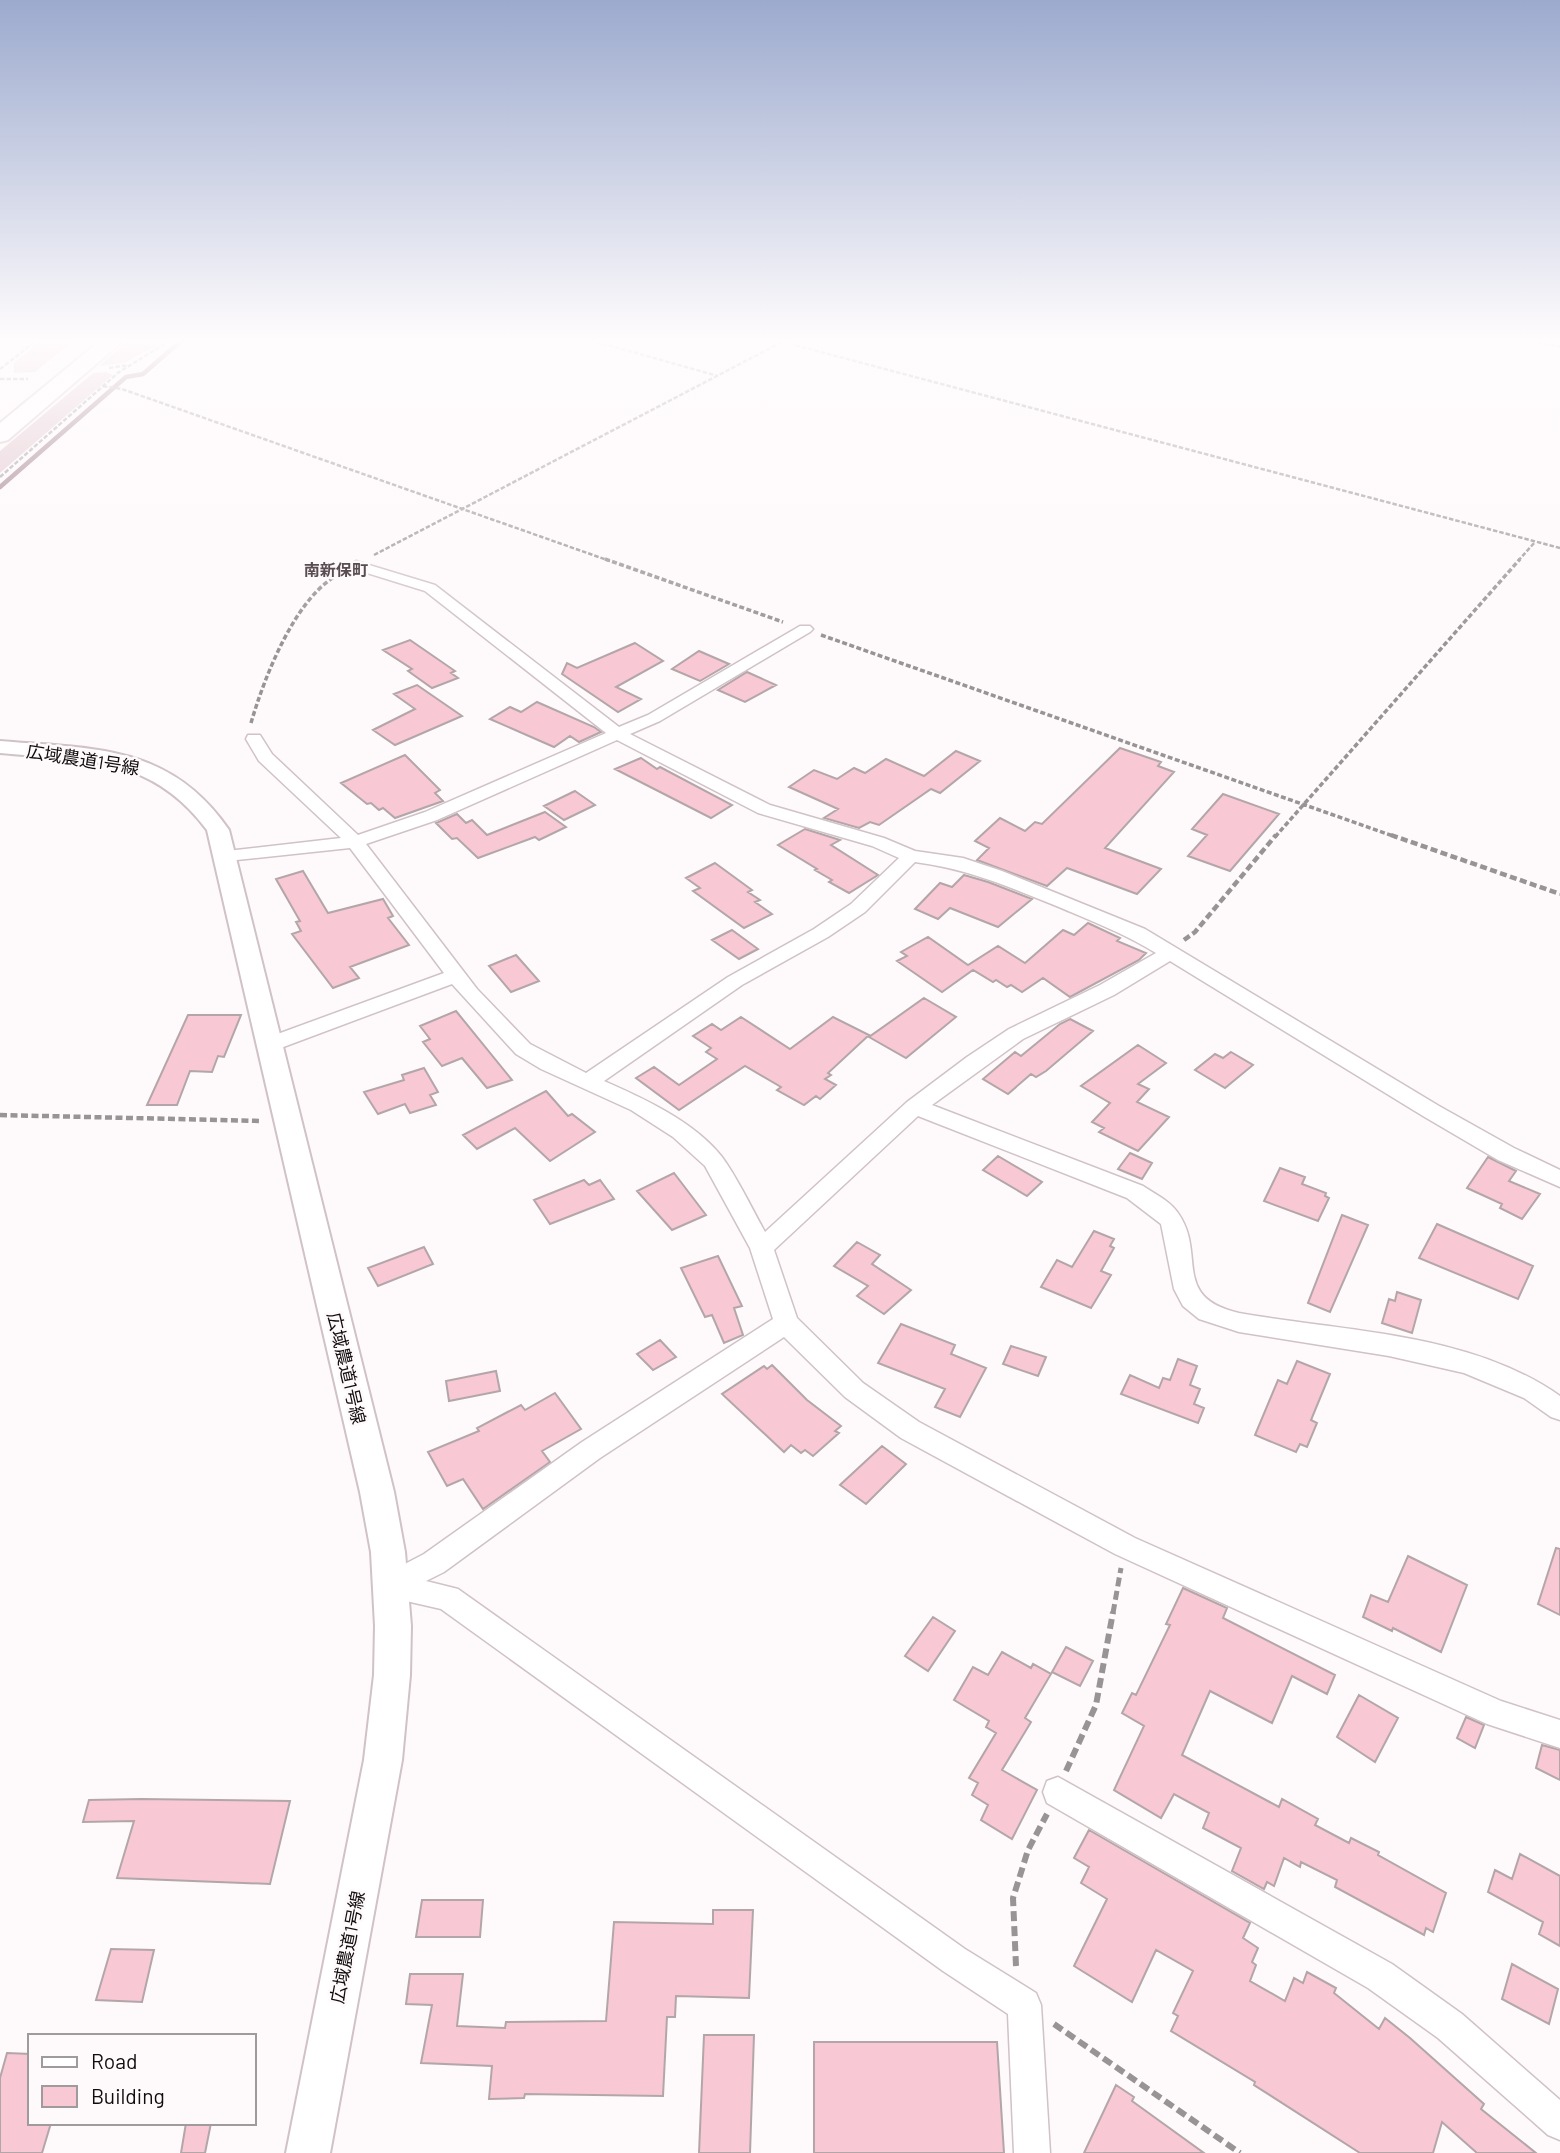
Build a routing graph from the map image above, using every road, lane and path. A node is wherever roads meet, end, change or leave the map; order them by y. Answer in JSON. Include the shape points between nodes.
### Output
{"nodes":[{"id":1,"x":41,"y":440,"type":"edge"},
{"id":2,"x":267,"y":440,"type":"edge"},
{"id":3,"x":595,"y":440,"type":"edge"},
{"id":4,"x":1156,"y":440,"type":"edge"},
{"id":5,"x":0,"y":477,"type":"edge"},
{"id":6,"x":461,"y":509,"type":"junction"},
{"id":7,"x":1535,"y":542,"type":"junction"},
{"id":8,"x":1560,"y":548,"type":"edge"},
{"id":9,"x":356,"y":565,"type":"junction"},
{"id":10,"x":805,"y":629,"type":"junction"},
{"id":11,"x":619,"y":735,"type":"junction"},
{"id":12,"x":254,"y":739,"type":"joint"},
{"id":13,"x":0,"y":747,"type":"edge"},
{"id":14,"x":1303,"y":803,"type":"junction"},
{"id":15,"x":355,"y":842,"type":"junction"},
{"id":16,"x":227,"y":856,"type":"junction"},
{"id":17,"x":911,"y":856,"type":"junction"},
{"id":18,"x":1560,"y":894,"type":"edge"},
{"id":19,"x":1170,"y":953,"type":"junction"},
{"id":20,"x":456,"y":976,"type":"junction"},
{"id":21,"x":271,"y":1044,"type":"junction"},
{"id":22,"x":589,"y":1081,"type":"junction"},
{"id":23,"x":915,"y":1107,"type":"junction"},
{"id":24,"x":0,"y":1115,"type":"edge"},
{"id":25,"x":289,"y":1121,"type":"junction"},
{"id":26,"x":1560,"y":1179,"type":"edge"},
{"id":27,"x":762,"y":1248,"type":"junction"},
{"id":28,"x":786,"y":1323,"type":"junction"},
{"id":29,"x":1560,"y":1410,"type":"edge"},
{"id":30,"x":1125,"y":1546,"type":"junction"},
{"id":31,"x":390,"y":1586,"type":"junction"},
{"id":32,"x":1560,"y":1734,"type":"edge"},
{"id":33,"x":1058,"y":1792,"type":"junction"},
{"id":34,"x":1024,"y":2005,"type":"junction"},
{"id":35,"x":1560,"y":2123,"type":"edge"},
{"id":36,"x":308,"y":2153,"type":"edge"},
{"id":37,"x":1032,"y":2153,"type":"edge"},
{"id":38,"x":1240,"y":2153,"type":"edge"}],
"edges":[{"from":1,"to":5,"type":"path"},
{"from":2,"to":6,"type":"path"},
{"from":3,"to":6,"type":"path"},
{"from":4,"to":7,"type":"path"},
{"from":6,"to":9,"type":"path"},
{"from":6,"to":10,"type":"path"},
{"from":7,"to":8,"type":"path"},
{"from":7,"to":14,"type":"path"},
{"from":9,"to":11,"type":"street","via":[[430,588]]},
{"from":9,"to":12,"type":"path","via":[[327,580],[304,609],[251,722]]},
{"from":10,"to":11,"type":"street"},
{"from":10,"to":14,"type":"path"},
{"from":11,"to":15,"type":"street","via":[[431,816]]},
{"from":11,"to":17,"type":"street","via":[[764,809]]},
{"from":12,"to":15,"type":"street","via":[[265,757]]},
{"from":13,"to":16,"type":"street","name":"広域農道1号線","via":[[113,760],[148,769],[200,805],[218,830]]},
{"from":14,"to":18,"type":"path"},
{"from":14,"to":19,"type":"path","via":[[1195,932]]},
{"from":15,"to":16,"type":"street"},
{"from":15,"to":20,"type":"street"},
{"from":16,"to":21,"type":"street","name":"広域農道1号線"},
{"from":17,"to":19,"type":"street","via":[[957,862],[996,875],[1120,925]]},
{"from":17,"to":22,"type":"street","via":[[858,908],[735,981]]},
{"from":19,"to":23,"type":"street","via":[[1016,1034]]},
{"from":19,"to":26,"type":"street","via":[[1431,1111]]},
{"from":20,"to":21,"type":"street"},
{"from":20,"to":22,"type":"street","via":[[523,1049]]},
{"from":21,"to":25,"type":"street","name":"広域農道1号線"},
{"from":22,"to":27,"type":"street","via":[[681,1132],[713,1161]]},
{"from":23,"to":27,"type":"street"},
{"from":23,"to":29,"type":"street","via":[[1135,1192],[1152,1203],[1171,1221],[1187,1291],[1199,1307],[1220,1317],[1434,1355],[1513,1380]]},
{"from":24,"to":25,"type":"path"},
{"from":25,"to":31,"type":"street","name":"広域農道1号線","via":[[376,1492]]},
{"from":27,"to":28,"type":"street"},
{"from":28,"to":30,"type":"street","via":[[853,1390],[910,1430]]},
{"from":28,"to":31,"type":"street","via":[[591,1450],[434,1563]]},
{"from":30,"to":32,"type":"street","via":[[1497,1714]]},
{"from":30,"to":33,"type":"path","via":[[1096,1705]]},
{"from":31,"to":34,"type":"street","via":[[448,1598]]},
{"from":31,"to":36,"type":"street","name":"広域農道1号線","via":[[392,1675],[383,1760]]},
{"from":33,"to":34,"type":"path","via":[[1028,1850],[1013,1898],[1016,1963]]},
{"from":33,"to":35,"type":"street","via":[[1380,1976],[1450,2026]]},
{"from":34,"to":37,"type":"street"},
{"from":34,"to":38,"type":"path"}]}
